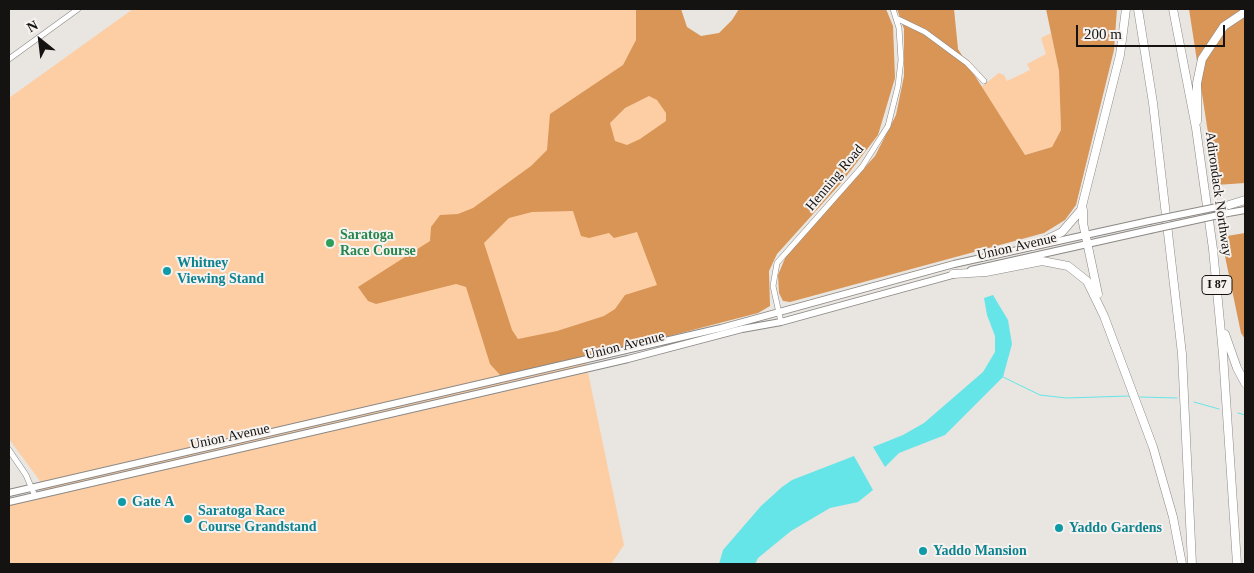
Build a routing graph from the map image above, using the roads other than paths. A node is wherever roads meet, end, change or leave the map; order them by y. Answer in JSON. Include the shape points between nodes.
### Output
{"nodes":[{"id":1,"x":78,"y":9,"type":"edge"},
{"id":2,"x":893,"y":9,"type":"edge"},
{"id":3,"x":1126,"y":9,"type":"edge"},
{"id":4,"x":1138,"y":9,"type":"edge"},
{"id":5,"x":1173,"y":9,"type":"edge"},
{"id":6,"x":1245,"y":12,"type":"edge"},
{"id":7,"x":896,"y":18,"type":"junction"},
{"id":8,"x":9,"y":59,"type":"edge"},
{"id":9,"x":984,"y":81,"type":"dead end"},
{"id":10,"x":1196,"y":128,"type":"junction"},
{"id":11,"x":1085,"y":201,"type":"junction"},
{"id":12,"x":1245,"y":202,"type":"edge"},
{"id":13,"x":1228,"y":208,"type":"junction"},
{"id":14,"x":1245,"y":210,"type":"edge"},
{"id":15,"x":1085,"y":234,"type":"junction"},
{"id":16,"x":1088,"y":244,"type":"junction"},
{"id":17,"x":1033,"y":246,"type":"junction"},
{"id":18,"x":953,"y":274,"type":"junction"},
{"id":19,"x":1220,"y":310,"type":"junction"},
{"id":20,"x":779,"y":312,"type":"junction"},
{"id":21,"x":1104,"y":316,"type":"junction"},
{"id":22,"x":781,"y":322,"type":"junction"},
{"id":23,"x":1245,"y":383,"type":"edge"},
{"id":24,"x":9,"y":451,"type":"edge"},
{"id":25,"x":32,"y":488,"type":"junction"},
{"id":26,"x":9,"y":493,"type":"edge"},
{"id":27,"x":35,"y":496,"type":"junction"},
{"id":28,"x":9,"y":502,"type":"edge"},
{"id":29,"x":1182,"y":564,"type":"edge"},
{"id":30,"x":1192,"y":564,"type":"edge"},
{"id":31,"x":1237,"y":564,"type":"edge"}],
"edges":[{"from":1,"to":8,"type":"street"},
{"from":2,"to":7,"type":"street","name":"Henning Road"},
{"from":3,"to":11,"type":"highway","via":[[1120,55]]},
{"from":4,"to":30,"type":"highway","via":[[1153,103],[1181,345]]},
{"from":5,"to":10,"type":"highway","name":"Adirondack Northway","number":"I 87"},
{"from":6,"to":10,"type":"highway","via":[[1224,26],[1202,59],[1197,83]]},
{"from":7,"to":9,"type":"street","via":[[925,32],[967,63]]},
{"from":7,"to":20,"type":"street","name":"Henning Road","via":[[900,75],[888,126],[862,167],[777,263],[773,286]]},
{"from":10,"to":19,"type":"highway","name":"Adirondack Northway","number":"I 87"},
{"from":11,"to":15,"type":"highway","via":[[1082,217]]},
{"from":11,"to":17,"type":"highway","via":[[1069,227]]},
{"from":12,"to":13,"type":"highway"},
{"from":13,"to":14,"type":"main road","name":"Union Avenue"},
{"from":13,"to":15,"type":"main road","name":"Union Avenue","bridge":true},
{"from":13,"to":16,"type":"main road","name":"Union Avenue","bridge":true},
{"from":15,"to":16,"type":"highway"},
{"from":15,"to":17,"type":"main road","name":"Union Avenue"},
{"from":16,"to":18,"type":"main road","name":"Union Avenue"},
{"from":16,"to":21,"type":"highway"},
{"from":17,"to":20,"type":"main road","name":"Union Avenue"},
{"from":18,"to":21,"type":"highway","via":[[986,272],[1042,260],[1061,263],[1087,281]]},
{"from":18,"to":22,"type":"main road","name":"Union Avenue"},
{"from":19,"to":23,"type":"highway","via":[[1233,357]]},
{"from":19,"to":31,"type":"highway","name":"Adirondack Northway","number":"I 87"},
{"from":20,"to":22,"type":"street","name":"Henning Road"},
{"from":20,"to":25,"type":"main road","name":"Union Avenue"},
{"from":21,"to":29,"type":"highway","via":[[1154,447]]},
{"from":22,"to":27,"type":"main road","name":"Union Avenue"},
{"from":24,"to":25,"type":"street","via":[[22,467]]},
{"from":25,"to":26,"type":"main road","name":"Union Avenue"},
{"from":25,"to":27,"type":"street"},
{"from":27,"to":28,"type":"main road","name":"Union Avenue"}]}
